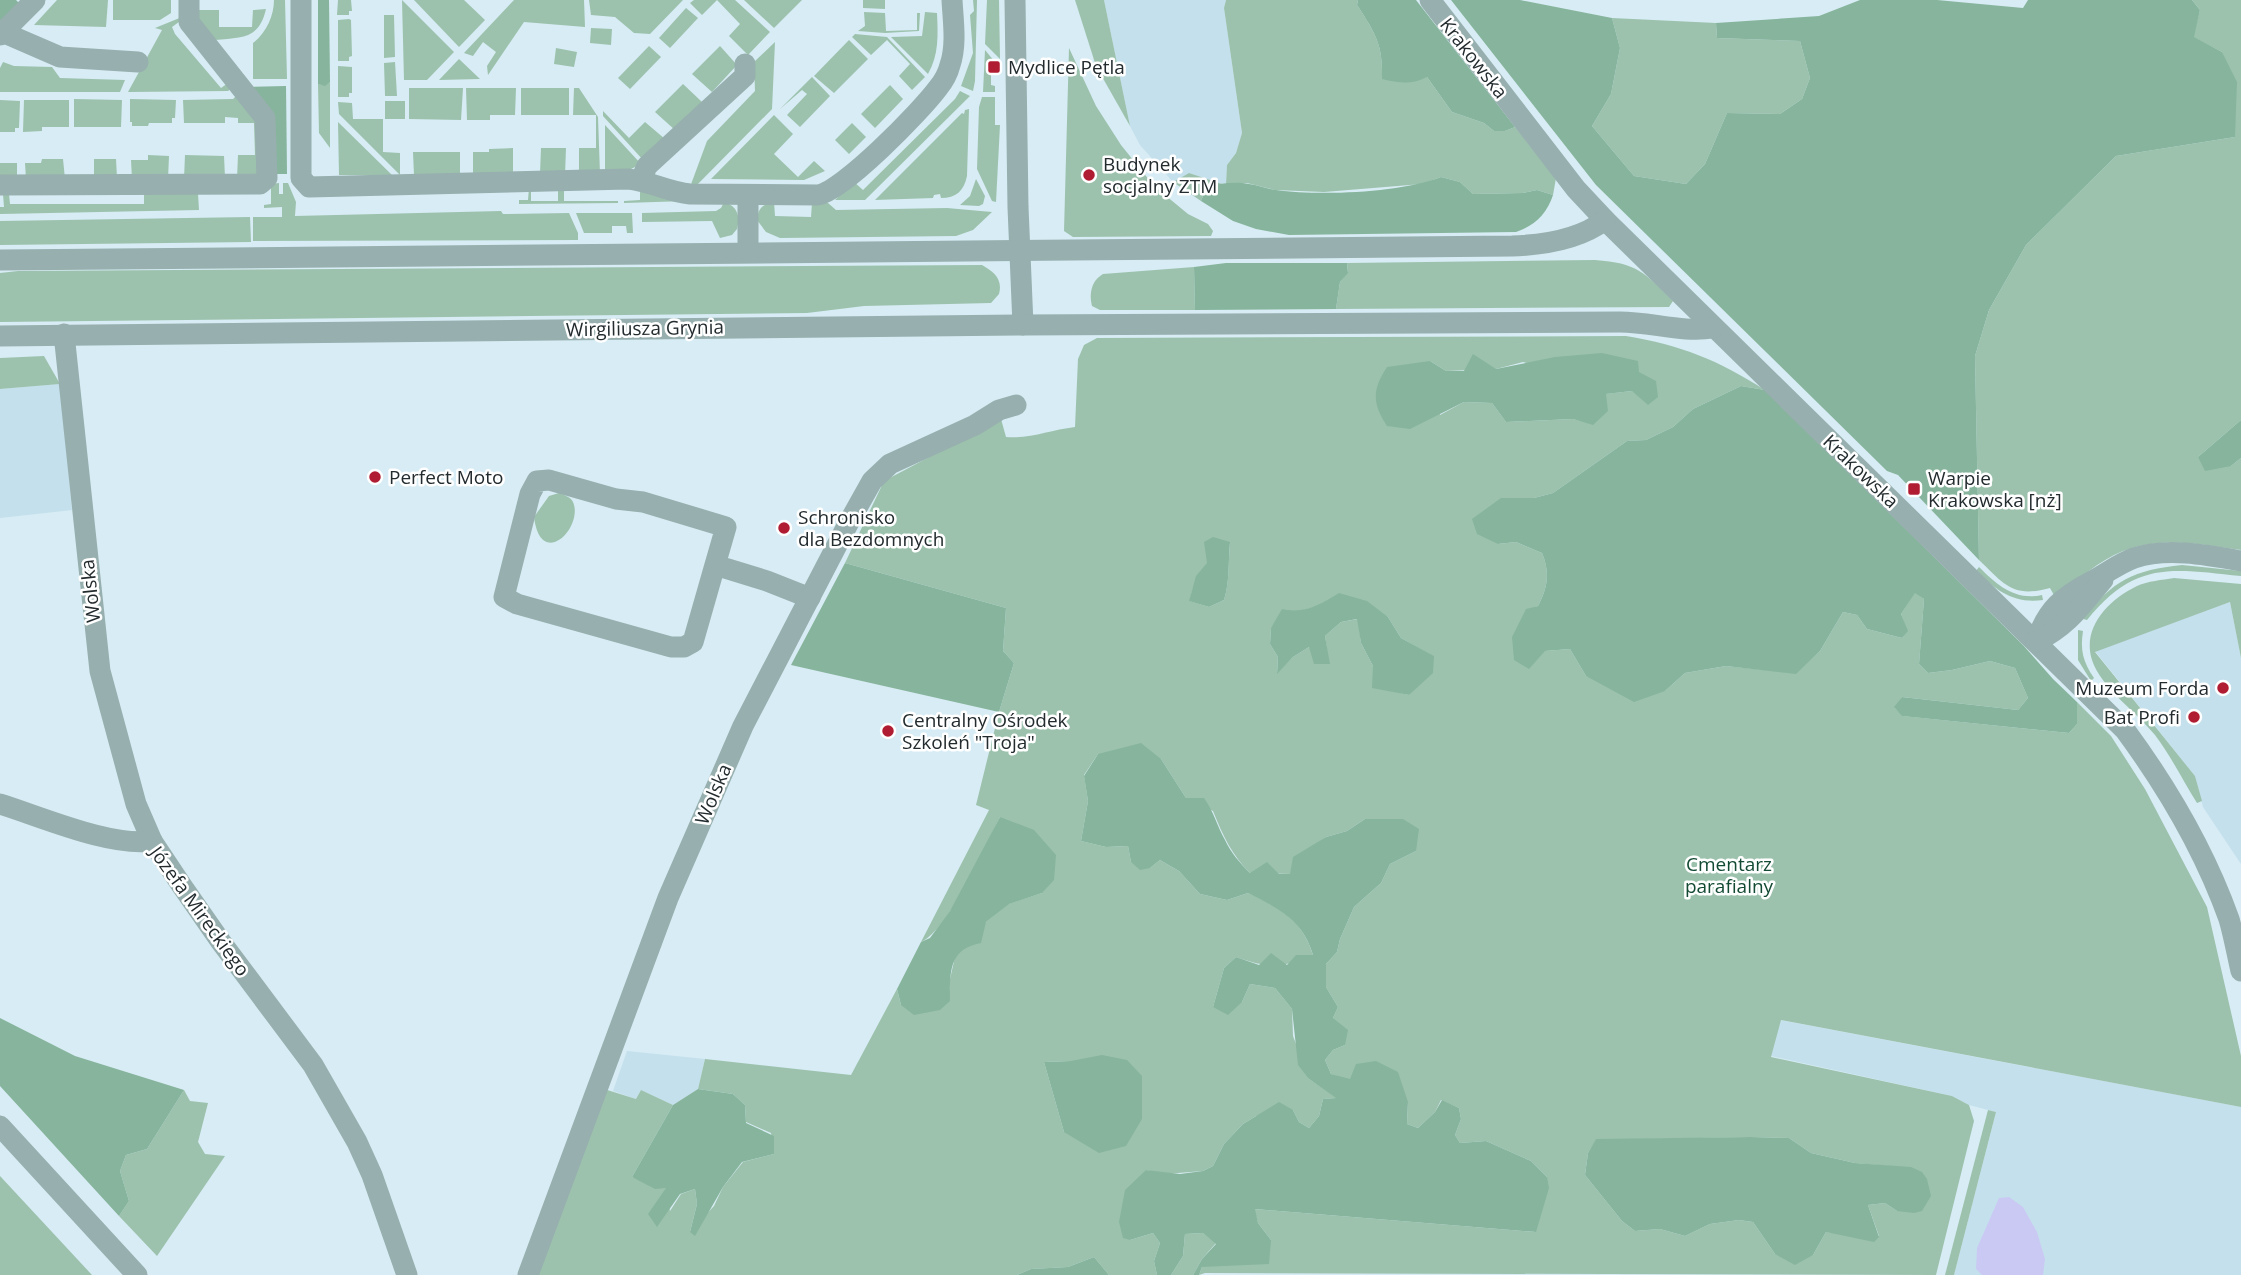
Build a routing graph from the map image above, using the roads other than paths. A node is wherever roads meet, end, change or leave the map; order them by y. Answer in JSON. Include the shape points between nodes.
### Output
{"nodes":[{"id":1,"x":35,"y":0,"type":"edge"},
{"id":2,"x":188,"y":0,"type":"edge"},
{"id":3,"x":301,"y":0,"type":"edge"},
{"id":4,"x":953,"y":0,"type":"edge"},
{"id":5,"x":1015,"y":0,"type":"edge"},
{"id":6,"x":1430,"y":0,"type":"edge"},
{"id":7,"x":1,"y":34,"type":"edge"},
{"id":8,"x":138,"y":62,"type":"dead end"},
{"id":9,"x":745,"y":64,"type":"dead end"},
{"id":10,"x":641,"y":180,"type":"junction"},
{"id":11,"x":0,"y":185,"type":"edge"},
{"id":12,"x":748,"y":195,"type":"junction"},
{"id":13,"x":1605,"y":220,"type":"junction"},
{"id":14,"x":1019,"y":250,"type":"junction"},
{"id":15,"x":748,"y":252,"type":"junction"},
{"id":16,"x":0,"y":260,"type":"edge"},
{"id":17,"x":1023,"y":325,"type":"junction"},
{"id":18,"x":1713,"y":328,"type":"junction"},
{"id":19,"x":64,"y":334,"type":"junction"},
{"id":20,"x":0,"y":336,"type":"edge"},
{"id":21,"x":1016,"y":405,"type":"dead end"},
{"id":22,"x":2241,"y":561,"type":"edge"},
{"id":23,"x":715,"y":565,"type":"junction"},
{"id":24,"x":810,"y":598,"type":"junction"},
{"id":25,"x":2036,"y":642,"type":"junction"},
{"id":26,"x":0,"y":804,"type":"edge"},
{"id":27,"x":152,"y":841,"type":"junction"},
{"id":28,"x":2241,"y":971,"type":"edge"},
{"id":29,"x":0,"y":1126,"type":"edge"},
{"id":30,"x":137,"y":1275,"type":"edge"},
{"id":31,"x":407,"y":1275,"type":"edge"},
{"id":32,"x":528,"y":1275,"type":"edge"}],
"edges":[{"from":1,"to":7,"type":"street"},
{"from":2,"to":11,"type":"street","via":[[189,22],[265,118],[267,178],[260,184]]},
{"from":3,"to":10,"type":"street","via":[[302,178],[309,187]]},
{"from":4,"to":12,"type":"street","via":[[953,52],[939,87],[851,177],[821,195]]},
{"from":5,"to":14,"type":"street"},
{"from":6,"to":13,"type":"street","name":"Krakowska"},
{"from":7,"to":8,"type":"street","via":[[60,57]]},
{"from":9,"to":10,"type":"street","via":[[745,76],[647,166]]},
{"from":10,"to":12,"type":"street","via":[[683,194]]},
{"from":12,"to":15,"type":"street"},
{"from":13,"to":14,"type":"street","via":[[1587,232],[1532,245]]},
{"from":13,"to":18,"type":"street","name":"Krakowska"},
{"from":14,"to":15,"type":"street"},
{"from":14,"to":17,"type":"street"},
{"from":15,"to":16,"type":"street"},
{"from":17,"to":18,"type":"street","name":"Wirgiliusza Grynia","via":[[1628,322]]},
{"from":17,"to":19,"type":"street","name":"Wirgiliusza Grynia"},
{"from":18,"to":25,"type":"street","name":"Krakowska"},
{"from":19,"to":20,"type":"street","name":"Wirgiliusza Grynia"},
{"from":19,"to":27,"type":"street","name":"Wolska","via":[[100,671],[136,804]]},
{"from":21,"to":24,"type":"street","name":"Wolska","via":[[890,464],[872,481]]},
{"from":22,"to":25,"type":"street","via":[[2166,554],[2133,558],[2058,603],[2044,619]]},
{"from":23,"to":23,"type":"street","via":[[693,642],[684,648],[504,597],[537,481],[643,502],[726,527]]},
{"from":23,"to":24,"type":"street"},
{"from":24,"to":32,"type":"street","name":"Wolska","via":[[743,726],[668,898]]},
{"from":25,"to":28,"type":"street","name":"Krakowska","via":[[2125,730],[2157,774],[2218,894]]},
{"from":26,"to":27,"type":"street","name":"Józefa Mireckiego","via":[[112,839]]},
{"from":27,"to":31,"type":"street","name":"Józefa Mireckiego","via":[[313,1065],[358,1142]]},
{"from":29,"to":30,"type":"street"}]}
